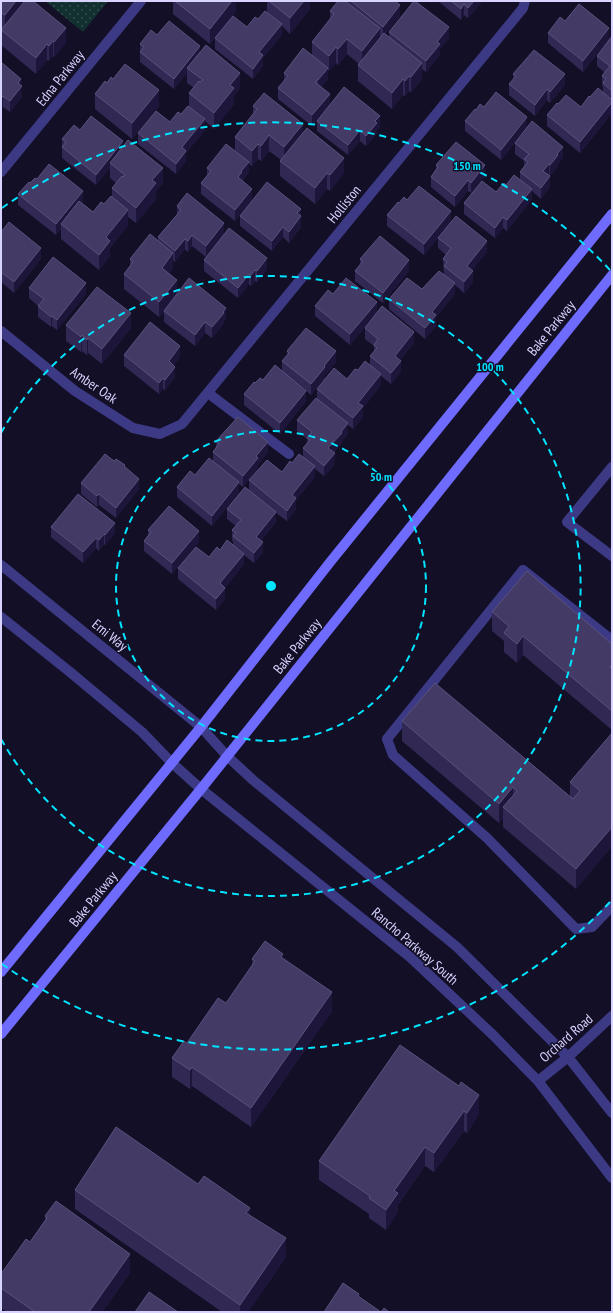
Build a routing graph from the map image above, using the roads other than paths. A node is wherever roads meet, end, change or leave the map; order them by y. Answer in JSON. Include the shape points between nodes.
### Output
{"nodes":[{"id":1,"x":141,"y":1,"type":"edge"},
{"id":2,"x":525,"y":1,"type":"edge"},
{"id":3,"x":1,"y":172,"type":"edge"},
{"id":4,"x":612,"y":214,"type":"edge"},
{"id":5,"x":612,"y":275,"type":"edge"},
{"id":6,"x":1,"y":331,"type":"edge"},
{"id":7,"x":208,"y":392,"type":"junction"},
{"id":8,"x":182,"y":424,"type":"joint"},
{"id":9,"x":289,"y":454,"type":"dead end"},
{"id":10,"x":612,"y":467,"type":"edge"},
{"id":11,"x":612,"y":556,"type":"edge"},
{"id":12,"x":1,"y":565,"type":"edge"},
{"id":13,"x":1,"y":617,"type":"edge"},
{"id":14,"x":612,"y":640,"type":"edge"},
{"id":15,"x":201,"y":727,"type":"junction"},
{"id":16,"x":226,"y":756,"type":"junction"},
{"id":17,"x":172,"y":763,"type":"junction"},
{"id":18,"x":200,"y":789,"type":"junction"},
{"id":19,"x":612,"y":906,"type":"edge"},
{"id":20,"x":1,"y":972,"type":"edge"},
{"id":21,"x":612,"y":1016,"type":"edge"},
{"id":22,"x":1,"y":1034,"type":"edge"},
{"id":23,"x":568,"y":1057,"type":"junction"},
{"id":24,"x":538,"y":1080,"type":"junction"},
{"id":25,"x":612,"y":1113,"type":"edge"},
{"id":26,"x":612,"y":1178,"type":"edge"}],
"edges":[{"from":1,"to":3,"type":"street","name":"Edna Parkway"},
{"from":2,"to":7,"type":"street","name":"Holliston","via":[[523,8]]},
{"from":4,"to":15,"type":"main road","name":"Bake Parkway","via":[[326,567]]},
{"from":5,"to":16,"type":"main road","name":"Bake Parkway"},
{"from":6,"to":8,"type":"street","name":"Amber Oak","via":[[75,391],[133,428],[160,434]]},
{"from":7,"to":8,"type":"street","name":"Holliston"},
{"from":7,"to":9,"type":"street"},
{"from":10,"to":11,"type":"street","via":[[567,522]]},
{"from":12,"to":15,"type":"street","name":"Emi Way"},
{"from":13,"to":17,"type":"street","via":[[142,732]]},
{"from":14,"to":19,"type":"street","via":[[523,570],[387,739],[393,755],[487,838],[576,929],[592,927]]},
{"from":15,"to":16,"type":"street","name":"Rancho Parkway South"},
{"from":15,"to":17,"type":"main road","name":"Bake Parkway"},
{"from":16,"to":18,"type":"main road","name":"Bake Parkway"},
{"from":16,"to":23,"type":"street","name":"Rancho Parkway South","via":[[457,947]]},
{"from":17,"to":18,"type":"street","name":"Rancho Parkway South"},
{"from":17,"to":20,"type":"main road","name":"Bake Parkway"},
{"from":18,"to":22,"type":"main road","name":"Bake Parkway"},
{"from":18,"to":24,"type":"street","name":"Rancho Parkway South","via":[[410,957]]},
{"from":21,"to":23,"type":"street","name":"Orchard Road"},
{"from":23,"to":24,"type":"street","name":"Orchard Road"},
{"from":23,"to":25,"type":"street","name":"Rancho Parkway South"},
{"from":24,"to":26,"type":"street","name":"Rancho Parkway South"}]}
